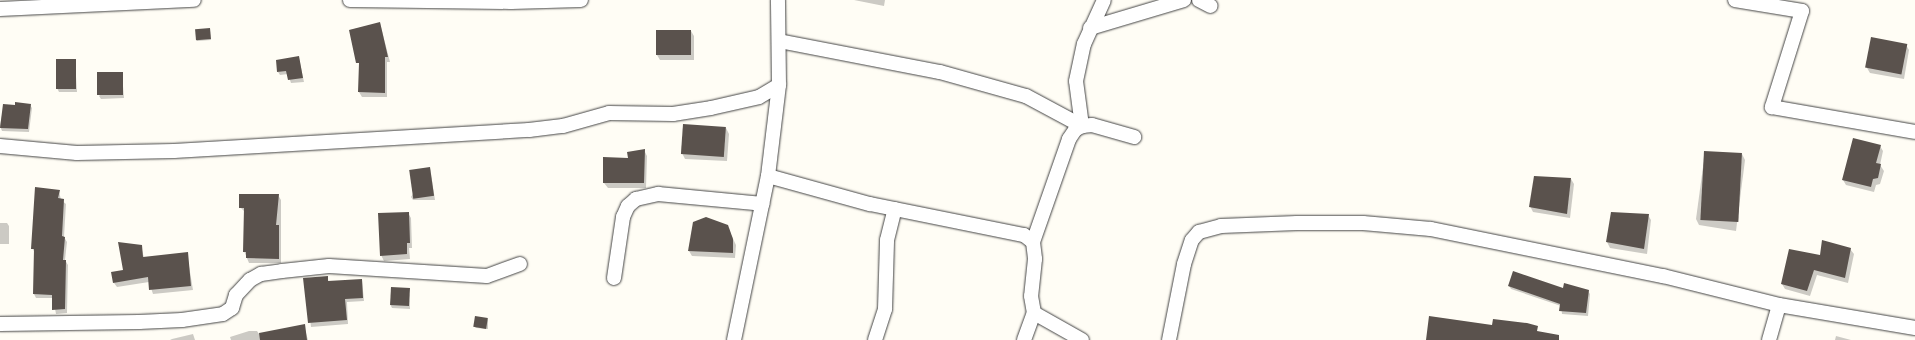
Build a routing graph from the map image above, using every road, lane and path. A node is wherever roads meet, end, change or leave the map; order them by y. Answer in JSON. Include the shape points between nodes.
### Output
{"nodes":[{"id":1,"x":194,"y":0,"type":"edge"},
{"id":2,"x":350,"y":0,"type":"edge"},
{"id":3,"x":581,"y":0,"type":"edge"},
{"id":4,"x":778,"y":0,"type":"edge"},
{"id":5,"x":1104,"y":0,"type":"edge"},
{"id":6,"x":1184,"y":0,"type":"edge"},
{"id":7,"x":1735,"y":0,"type":"edge"},
{"id":8,"x":0,"y":9,"type":"edge"},
{"id":9,"x":1090,"y":28,"type":"junction"},
{"id":10,"x":779,"y":40,"type":"junction"},
{"id":11,"x":779,"y":85,"type":"junction"},
{"id":12,"x":1082,"y":126,"type":"junction"},
{"id":13,"x":1915,"y":132,"type":"edge"},
{"id":14,"x":1134,"y":137,"type":"dead end"},
{"id":15,"x":0,"y":146,"type":"edge"},
{"id":16,"x":768,"y":176,"type":"junction"},
{"id":17,"x":763,"y":204,"type":"junction"},
{"id":18,"x":895,"y":208,"type":"junction"},
{"id":19,"x":1033,"y":242,"type":"junction"},
{"id":20,"x":520,"y":264,"type":"dead end"},
{"id":21,"x":614,"y":278,"type":"dead end"},
{"id":22,"x":1779,"y":305,"type":"junction"},
{"id":23,"x":1034,"y":312,"type":"junction"},
{"id":24,"x":0,"y":324,"type":"edge"},
{"id":25,"x":1915,"y":329,"type":"edge"},
{"id":26,"x":734,"y":340,"type":"edge"},
{"id":27,"x":875,"y":340,"type":"edge"},
{"id":28,"x":1024,"y":340,"type":"edge"},
{"id":29,"x":1082,"y":340,"type":"edge"},
{"id":30,"x":1169,"y":340,"type":"edge"},
{"id":31,"x":1769,"y":340,"type":"edge"},
{"id":32,"x":1912,"y":340,"type":"edge"}],
"edges":[{"from":1,"to":8,"type":"street"},
{"from":2,"to":3,"type":"street"},
{"from":4,"to":10,"type":"street"},
{"from":5,"to":9,"type":"street"},
{"from":6,"to":9,"type":"street"},
{"from":7,"to":13,"type":"street","via":[[1802,11],[1772,107]]},
{"from":9,"to":12,"type":"street","via":[[1076,81]]},
{"from":10,"to":11,"type":"street"},
{"from":10,"to":12,"type":"street","via":[[940,72],[1026,96]]},
{"from":11,"to":15,"type":"street","via":[[758,98],[711,108],[673,114],[609,113],[563,126],[529,130],[174,151],[77,153]]},
{"from":11,"to":16,"type":"street"},
{"from":12,"to":14,"type":"street","via":[[1092,125]]},
{"from":12,"to":19,"type":"street","via":[[1069,139]]},
{"from":16,"to":17,"type":"street"},
{"from":16,"to":18,"type":"street","via":[[854,200]]},
{"from":17,"to":21,"type":"street","via":[[658,194],[636,199],[628,206],[623,217]]},
{"from":17,"to":26,"type":"street"},
{"from":18,"to":19,"type":"street","via":[[934,219],[1024,235]]},
{"from":18,"to":27,"type":"street","via":[[887,240],[885,309]]},
{"from":19,"to":23,"type":"street","via":[[1031,296]]},
{"from":20,"to":24,"type":"street","via":[[487,276],[330,266],[282,271],[261,274],[250,280],[236,295],[232,308],[222,314],[153,321]]},
{"from":22,"to":25,"type":"street"},
{"from":22,"to":30,"type":"street","via":[[1663,276],[1431,229],[1363,223],[1221,226],[1199,232],[1192,240],[1184,264]]},
{"from":22,"to":31,"type":"street"},
{"from":23,"to":28,"type":"street"},
{"from":23,"to":29,"type":"street"},
{"from":25,"to":32,"type":"street"}]}
